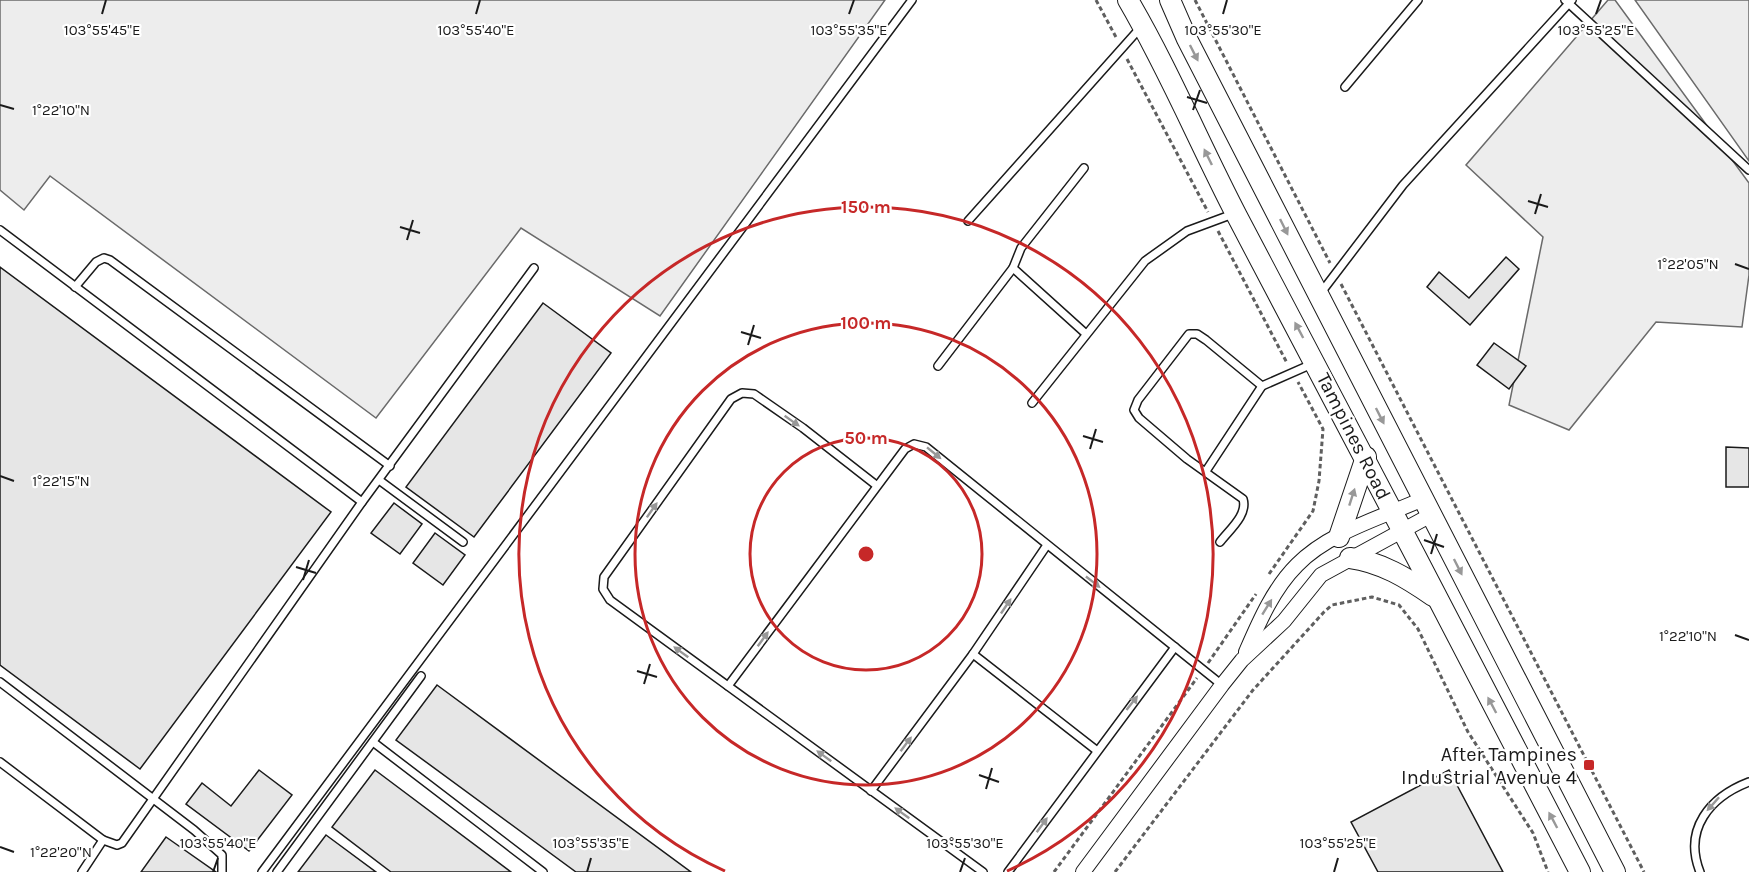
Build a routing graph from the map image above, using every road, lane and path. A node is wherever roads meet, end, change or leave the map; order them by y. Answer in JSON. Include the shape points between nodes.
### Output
{"nodes":[{"id":1,"x":912,"y":0,"type":"edge"},
{"id":2,"x":1096,"y":0,"type":"edge"},
{"id":3,"x":1128,"y":0,"type":"edge"},
{"id":4,"x":1170,"y":0,"type":"edge"},
{"id":5,"x":1195,"y":0,"type":"edge"},
{"id":6,"x":1419,"y":0,"type":"edge"},
{"id":7,"x":1569,"y":1,"type":"edge"},
{"id":8,"x":1143,"y":25,"type":"junction"},
{"id":9,"x":1122,"y":49,"type":"junction"},
{"id":10,"x":1346,"y":87,"type":"dead end"},
{"id":11,"x":1084,"y":168,"type":"dead end"},
{"id":12,"x":1749,"y":170,"type":"edge"},
{"id":13,"x":1236,"y":213,"type":"junction"},
{"id":14,"x":968,"y":221,"type":"dead end"},
{"id":15,"x":1213,"y":222,"type":"junction"},
{"id":16,"x":0,"y":230,"type":"edge"},
{"id":17,"x":1013,"y":267,"type":"junction"},
{"id":18,"x":534,"y":268,"type":"dead end"},
{"id":19,"x":1335,"y":273,"type":"junction"},
{"id":20,"x":75,"y":287,"type":"junction"},
{"id":21,"x":1318,"y":296,"type":"junction"},
{"id":22,"x":1085,"y":333,"type":"junction"},
{"id":23,"x":1316,"y":362,"type":"junction"},
{"id":24,"x":938,"y":366,"type":"dead end"},
{"id":25,"x":1293,"y":374,"type":"junction"},
{"id":26,"x":1262,"y":386,"type":"junction"},
{"id":27,"x":1032,"y":403,"type":"dead end"},
{"id":28,"x":1366,"y":457,"type":"junction"},
{"id":29,"x":390,"y":466,"type":"junction"},
{"id":30,"x":1206,"y":471,"type":"junction"},
{"id":31,"x":379,"y":480,"type":"junction"},
{"id":32,"x":876,"y":485,"type":"junction"},
{"id":33,"x":362,"y":502,"type":"junction"},
{"id":34,"x":1427,"y":507,"type":"junction"},
{"id":35,"x":1397,"y":521,"type":"junction"},
{"id":36,"x":1339,"y":537,"type":"junction"},
{"id":37,"x":463,"y":542,"type":"dead end"},
{"id":38,"x":1220,"y":542,"type":"dead end"},
{"id":39,"x":1047,"y":545,"type":"junction"},
{"id":40,"x":1350,"y":558,"type":"junction"},
{"id":41,"x":1266,"y":579,"type":"dead end"},
{"id":42,"x":1260,"y":589,"type":"dead end"},
{"id":43,"x":1436,"y":597,"type":"junction"},
{"id":44,"x":1175,"y":647,"type":"junction"},
{"id":45,"x":973,"y":654,"type":"junction"},
{"id":46,"x":1242,"y":660,"type":"junction"},
{"id":47,"x":1203,"y":669,"type":"junction"},
{"id":48,"x":422,"y":676,"type":"dead end"},
{"id":49,"x":0,"y":682,"type":"edge"},
{"id":50,"x":1222,"y":685,"type":"junction"},
{"id":51,"x":728,"y":686,"type":"junction"},
{"id":52,"x":373,"y":742,"type":"junction"},
{"id":53,"x":1096,"y":750,"type":"junction"},
{"id":54,"x":0,"y":762,"type":"edge"},
{"id":55,"x":1749,"y":782,"type":"edge"},
{"id":56,"x":871,"y":790,"type":"junction"},
{"id":57,"x":154,"y":797,"type":"junction"},
{"id":58,"x":104,"y":840,"type":"junction"},
{"id":59,"x":82,"y":872,"type":"edge"},
{"id":60,"x":222,"y":872,"type":"edge"},
{"id":61,"x":262,"y":872,"type":"edge"},
{"id":62,"x":277,"y":872,"type":"edge"},
{"id":63,"x":543,"y":872,"type":"edge"},
{"id":64,"x":983,"y":872,"type":"edge"},
{"id":65,"x":1008,"y":872,"type":"edge"},
{"id":66,"x":1054,"y":872,"type":"edge"},
{"id":67,"x":1083,"y":872,"type":"edge"},
{"id":68,"x":1115,"y":872,"type":"edge"},
{"id":69,"x":1548,"y":872,"type":"edge"},
{"id":70,"x":1580,"y":872,"type":"edge"},
{"id":71,"x":1615,"y":872,"type":"edge"},
{"id":72,"x":1644,"y":872,"type":"edge"},
{"id":73,"x":1700,"y":872,"type":"edge"}],
"edges":[{"from":1,"to":61,"type":"lane"},
{"from":2,"to":9,"type":"path"},
{"from":3,"to":8,"type":"main road","name":"Tampines Road"},
{"from":4,"to":21,"type":"main road","name":"Tampines Road","one_way":true},
{"from":5,"to":19,"type":"path"},
{"from":6,"to":10,"type":"lane"},
{"from":7,"to":12,"type":"lane"},
{"from":7,"to":19,"type":"lane","via":[[1403,185]]},
{"from":8,"to":9,"type":"lane"},
{"from":13,"to":8,"type":"main road","name":"Tampines Road","one_way":true},
{"from":9,"to":14,"type":"lane"},
{"from":9,"to":15,"type":"path"},
{"from":11,"to":17,"type":"lane","via":[[1021,248]]},
{"from":13,"to":15,"type":"lane"},
{"from":23,"to":13,"type":"main road","name":"Tampines Road","one_way":true},
{"from":15,"to":22,"type":"lane","via":[[1187,231],[1145,261]]},
{"from":15,"to":25,"type":"path"},
{"from":16,"to":20,"type":"lane"},
{"from":17,"to":22,"type":"lane"},
{"from":17,"to":24,"type":"lane"},
{"from":18,"to":29,"type":"lane"},
{"from":19,"to":21,"type":"lane"},
{"from":19,"to":72,"type":"path"},
{"from":20,"to":29,"type":"lane","via":[[96,262],[110,260]]},
{"from":20,"to":33,"type":"lane"},
{"from":21,"to":34,"type":"main road","name":"Tampines Road","one_way":true},
{"from":22,"to":27,"type":"lane"},
{"from":23,"to":25,"type":"lane"},
{"from":23,"to":28,"type":"main road","name":"Tampines Road"},
{"from":25,"to":26,"type":"lane"},
{"from":25,"to":41,"type":"path","via":[[1323,429],[1320,480],[1313,511]]},
{"from":26,"to":30,"type":"lane"},
{"from":26,"to":30,"type":"lane","via":[[1206,340],[1189,334],[1138,400],[1134,410],[1139,418]]},
{"from":28,"to":35,"type":"main road","name":"Tampines Road"},
{"from":36,"to":28,"type":"main road","one_way":true},
{"from":29,"to":31,"type":"lane"},
{"from":30,"to":38,"type":"lane","via":[[1243,499],[1245,506]]},
{"from":31,"to":33,"type":"lane"},
{"from":31,"to":37,"type":"lane"},
{"from":32,"to":39,"type":"lane","one_way":true,"via":[[905,449],[914,444],[926,447]]},
{"from":51,"to":32,"type":"lane","one_way":true},
{"from":51,"to":32,"type":"lane","one_way":true,"via":[[610,600],[603,590],[604,577],[731,399],[742,393],[754,394]]},
{"from":33,"to":57,"type":"lane"},
{"from":34,"to":35,"type":"street"},
{"from":34,"to":71,"type":"main road","name":"Tampines Road","one_way":true},
{"from":35,"to":36,"type":"street"},
{"from":35,"to":40,"type":"street"},
{"from":35,"to":43,"type":"main road","name":"Tampines Road"},
{"from":46,"to":36,"type":"street","one_way":true,"via":[[1266,607],[1297,565]]},
{"from":39,"to":44,"type":"lane","one_way":true},
{"from":45,"to":39,"type":"lane","one_way":true},
{"from":40,"to":43,"type":"main road","via":[[1404,576]]},
{"from":40,"to":46,"type":"street","via":[[1321,575],[1284,621]]},
{"from":42,"to":47,"type":"path"},
{"from":70,"to":43,"type":"main road","name":"Tampines Road","one_way":true},
{"from":44,"to":47,"type":"lane"},
{"from":53,"to":44,"type":"lane","one_way":true},
{"from":45,"to":53,"type":"lane"},
{"from":56,"to":45,"type":"lane","one_way":true},
{"from":46,"to":50,"type":"street"},
{"from":47,"to":50,"type":"lane"},
{"from":47,"to":66,"type":"path"},
{"from":48,"to":52,"type":"lane"},
{"from":49,"to":57,"type":"lane"},
{"from":50,"to":67,"type":"street"},
{"from":56,"to":51,"type":"lane","one_way":true},
{"from":52,"to":62,"type":"lane"},
{"from":52,"to":63,"type":"lane"},
{"from":65,"to":53,"type":"lane","one_way":true},
{"from":54,"to":58,"type":"lane"},
{"from":55,"to":73,"type":"lane","one_way":true,"via":[[1727,791],[1711,804],[1700,822],[1695,843]]},
{"from":64,"to":56,"type":"lane","one_way":true},
{"from":57,"to":58,"type":"lane","via":[[122,843]]},
{"from":57,"to":60,"type":"lane","via":[[222,855]]},
{"from":58,"to":59,"type":"lane"},
{"from":68,"to":69,"type":"path","via":[[1253,690],[1324,612],[1332,605],[1372,597],[1399,604],[1418,629],[1468,732],[1533,833]]}]}
